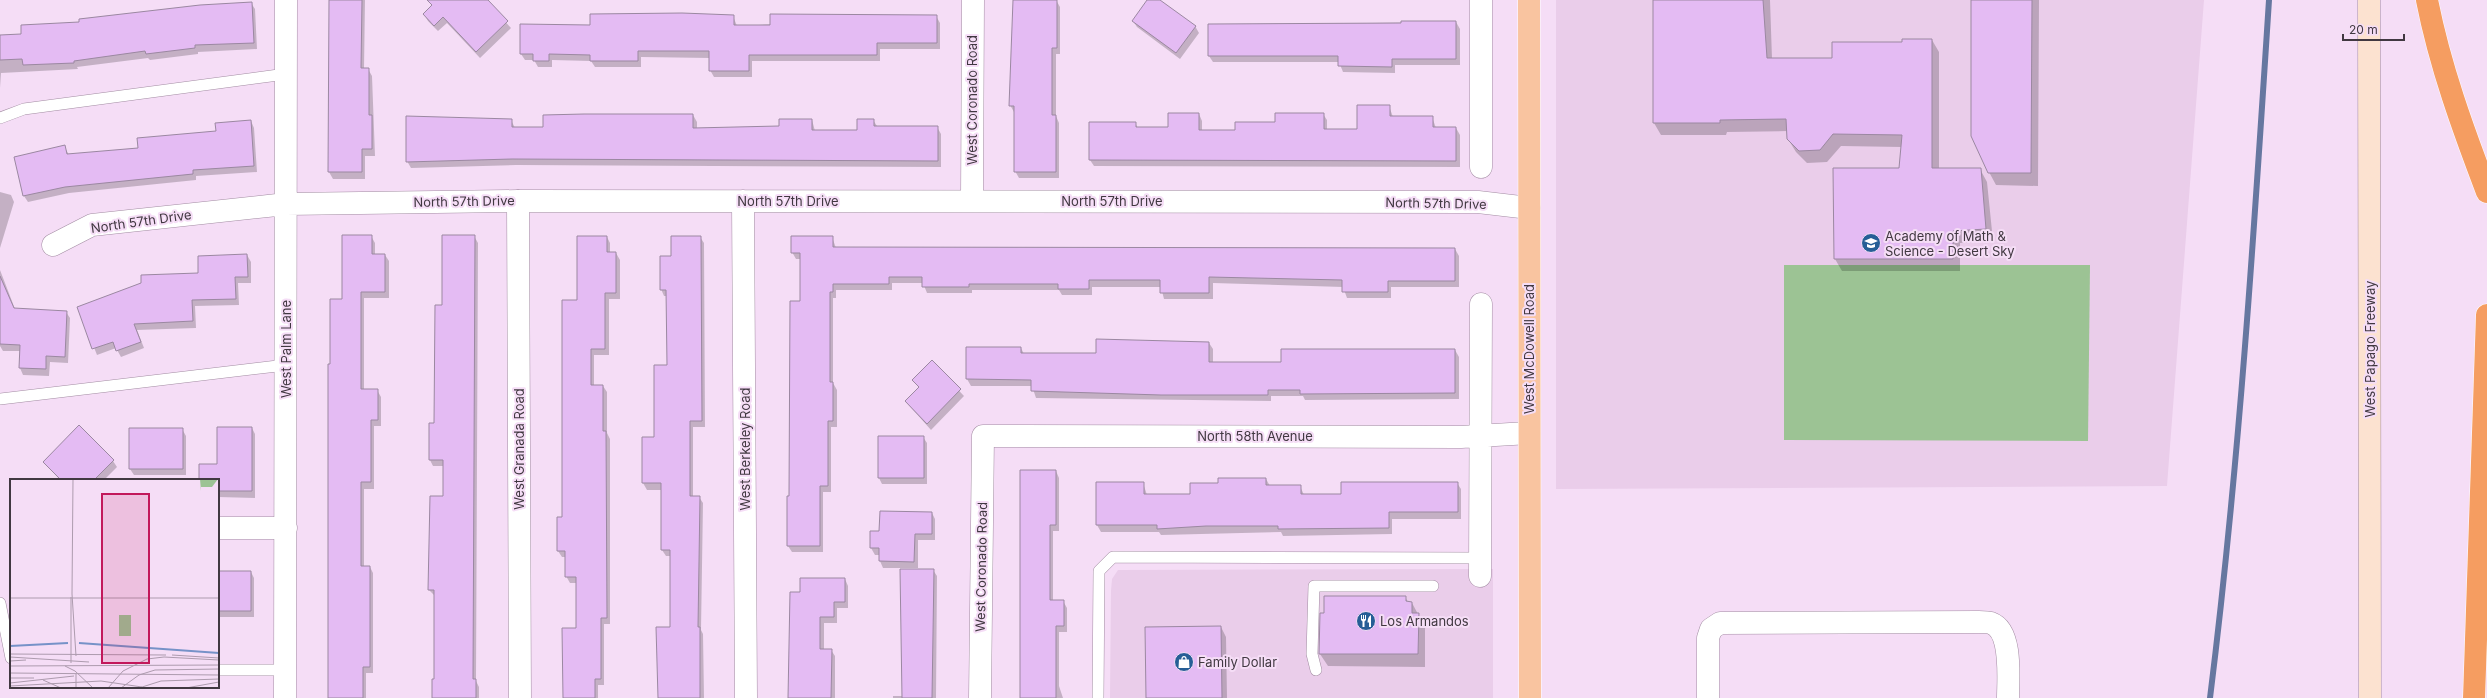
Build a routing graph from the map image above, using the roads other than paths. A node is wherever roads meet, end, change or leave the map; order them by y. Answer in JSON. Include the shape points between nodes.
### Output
{"nodes":[{"id":1,"x":286,"y":0,"type":"edge"},
{"id":2,"x":973,"y":0,"type":"edge"},
{"id":3,"x":1481,"y":0,"type":"edge"},
{"id":4,"x":1529,"y":0,"type":"edge"},
{"id":5,"x":2369,"y":0,"type":"edge"},
{"id":6,"x":2427,"y":0,"type":"edge"},
{"id":7,"x":286,"y":74,"type":"junction"},
{"id":8,"x":0,"y":118,"type":"edge"},
{"id":9,"x":1481,"y":167,"type":"dead end"},
{"id":10,"x":2487,"y":192,"type":"edge"},
{"id":11,"x":972,"y":200,"type":"junction"},
{"id":12,"x":518,"y":201,"type":"junction"},
{"id":13,"x":743,"y":201,"type":"junction"},
{"id":14,"x":286,"y":204,"type":"junction"},
{"id":15,"x":1529,"y":208,"type":"junction"},
{"id":16,"x":53,"y":245,"type":"dead end"},
{"id":17,"x":1481,"y":304,"type":"dead end"},
{"id":18,"x":2487,"y":315,"type":"edge"},
{"id":19,"x":286,"y":365,"type":"junction"},
{"id":20,"x":0,"y":399,"type":"edge"},
{"id":21,"x":1528,"y":433,"type":"junction"},
{"id":22,"x":983,"y":436,"type":"joint"},
{"id":23,"x":1480,"y":436,"type":"junction"},
{"id":24,"x":219,"y":528,"type":"edge"},
{"id":25,"x":286,"y":528,"type":"junction"},
{"id":26,"x":1480,"y":567,"type":"joint"},
{"id":27,"x":1433,"y":586,"type":"dead end"},
{"id":28,"x":0,"y":603,"type":"edge"},
{"id":29,"x":10,"y":653,"type":"edge"},
{"id":30,"x":219,"y":670,"type":"edge"},
{"id":31,"x":286,"y":670,"type":"junction"},
{"id":32,"x":1316,"y":670,"type":"dead end"},
{"id":33,"x":285,"y":698,"type":"edge"},
{"id":34,"x":520,"y":698,"type":"edge"},
{"id":35,"x":746,"y":698,"type":"edge"},
{"id":36,"x":980,"y":698,"type":"edge"},
{"id":37,"x":1098,"y":698,"type":"edge"},
{"id":38,"x":1530,"y":698,"type":"edge"},
{"id":39,"x":1708,"y":698,"type":"edge"},
{"id":40,"x":2008,"y":698,"type":"edge"},
{"id":41,"x":2370,"y":698,"type":"edge"},
{"id":42,"x":2474,"y":698,"type":"edge"}],
"edges":[{"from":1,"to":7,"type":"street","name":"West Palm Lane"},
{"from":2,"to":11,"type":"street","name":"West Coronado Road"},
{"from":3,"to":9,"type":"street"},
{"from":4,"to":15,"type":"main road","name":"West McDowell Road"},
{"from":5,"to":41,"type":"main road","name":"West Papago Freeway"},
{"from":6,"to":10,"type":"highway","via":[[2433,32],[2458,115]]},
{"from":7,"to":8,"type":"lane","via":[[24,109]]},
{"from":7,"to":14,"type":"street","name":"West Palm Lane"},
{"from":11,"to":13,"type":"street","name":"North 57th Drive"},
{"from":11,"to":15,"type":"street","name":"North 57th Drive","via":[[1478,202]]},
{"from":12,"to":13,"type":"street","name":"North 57th Drive"},
{"from":12,"to":14,"type":"street","name":"North 57th Drive"},
{"from":12,"to":34,"type":"street","name":"West Granada Road"},
{"from":13,"to":35,"type":"street","name":"West Berkeley Road"},
{"from":14,"to":16,"type":"street","name":"North 57th Drive","via":[[92,225]]},
{"from":14,"to":19,"type":"street","name":"West Palm Lane"},
{"from":15,"to":21,"type":"main road","name":"West McDowell Road"},
{"from":17,"to":23,"type":"street"},
{"from":18,"to":42,"type":"highway"},
{"from":19,"to":20,"type":"lane"},
{"from":19,"to":25,"type":"street","name":"West Palm Lane"},
{"from":21,"to":23,"type":"street","name":"North 58th Avenue"},
{"from":21,"to":38,"type":"main road","name":"West McDowell Road"},
{"from":22,"to":23,"type":"street","name":"North 58th Avenue"},
{"from":22,"to":36,"type":"street","name":"West Coronado Road"},
{"from":23,"to":26,"type":"street"},
{"from":24,"to":25,"type":"street"},
{"from":25,"to":31,"type":"street","name":"West Palm Lane"},
{"from":26,"to":37,"type":"lane","via":[[1113,557],[1099,571]]},
{"from":27,"to":32,"type":"lane","via":[[1314,586],[1312,654]]},
{"from":28,"to":29,"type":"lane"},
{"from":30,"to":31,"type":"lane"},
{"from":31,"to":33,"type":"street","name":"West Palm Lane"},
{"from":39,"to":40,"type":"street","via":[[1708,638],[1711,629],[1720,623],[1963,622],[1992,623],[2007,642]]}]}
